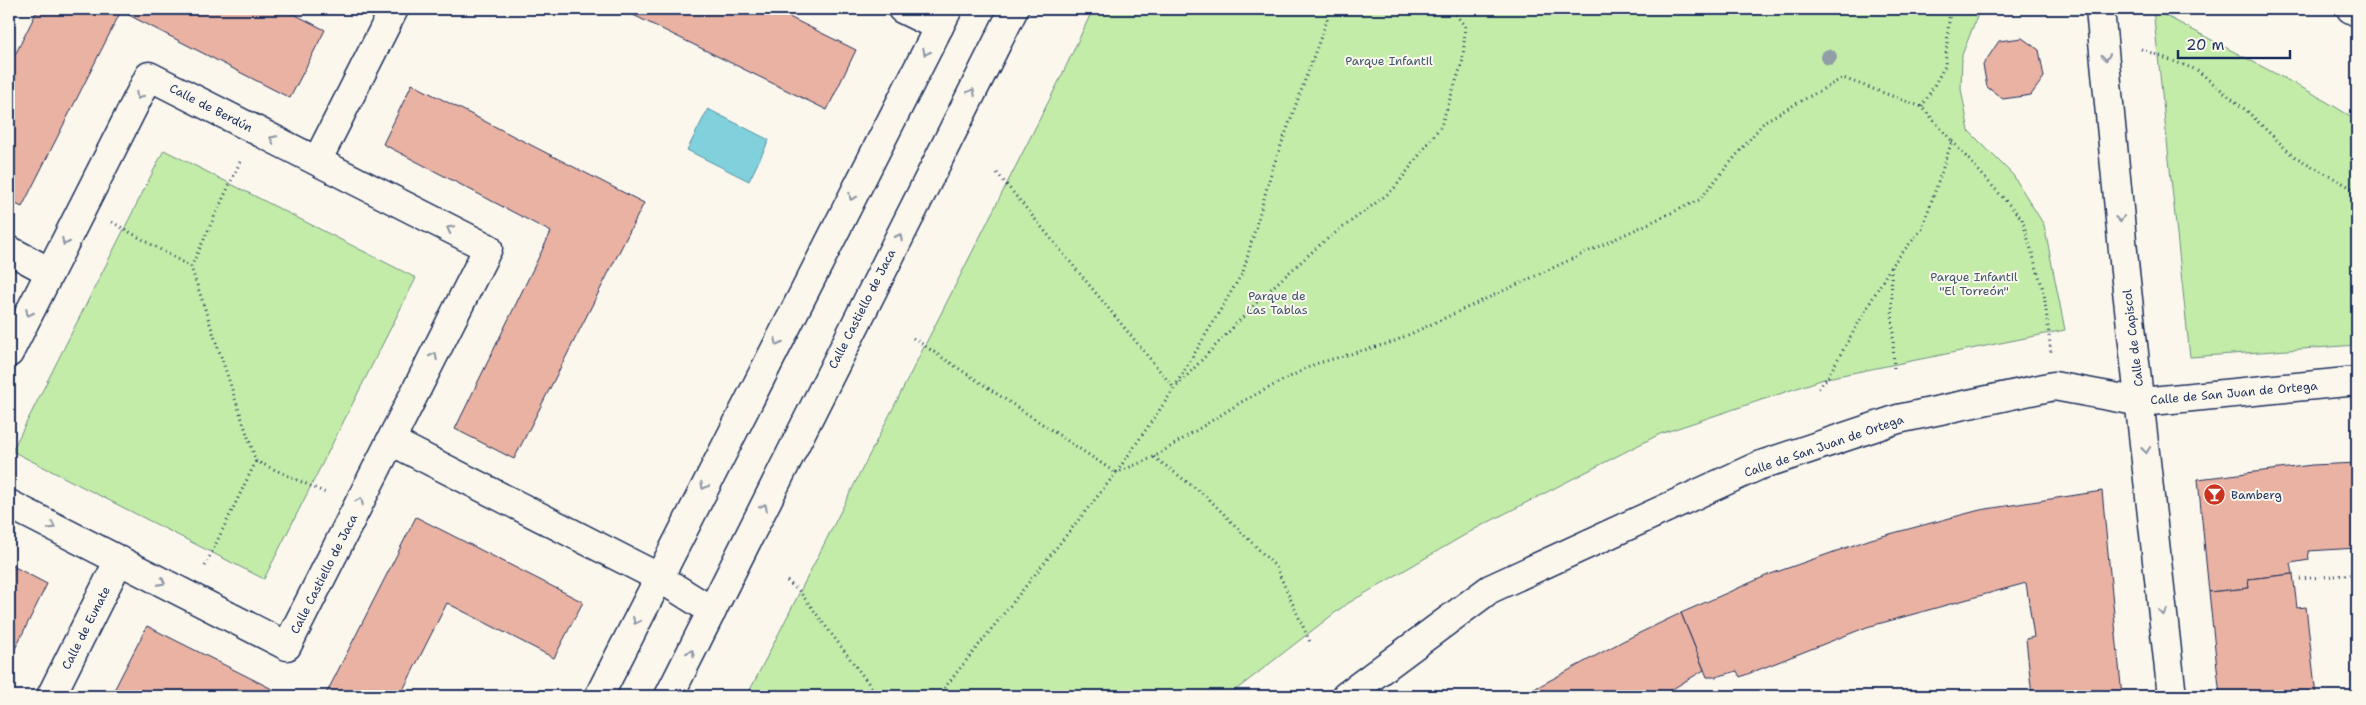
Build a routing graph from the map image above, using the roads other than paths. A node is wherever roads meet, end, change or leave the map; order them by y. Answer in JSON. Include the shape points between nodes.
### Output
{"nodes":[{"id":1,"x":394,"y":9,"type":"edge"},
{"id":2,"x":902,"y":9,"type":"edge"},
{"id":3,"x":1014,"y":9,"type":"edge"},
{"id":4,"x":2100,"y":9,"type":"edge"},
{"id":5,"x":2351,"y":9,"type":"edge"},
{"id":6,"x":2357,"y":12,"type":"edge"},
{"id":7,"x":944,"y":18,"type":"edge"},
{"id":8,"x":317,"y":161,"type":"junction"},
{"id":9,"x":9,"y":250,"type":"edge"},
{"id":10,"x":50,"y":272,"type":"junction"},
{"id":11,"x":9,"y":354,"type":"edge"},
{"id":12,"x":2357,"y":381,"type":"edge"},
{"id":13,"x":2140,"y":402,"type":"junction"},
{"id":14,"x":391,"y":441,"type":"junction"},
{"id":15,"x":9,"y":504,"type":"edge"},
{"id":16,"x":119,"y":560,"type":"junction"},
{"id":17,"x":658,"y":577,"type":"junction"},
{"id":18,"x":712,"y":611,"type":"junction"},
{"id":19,"x":52,"y":696,"type":"edge"},
{"id":20,"x":599,"y":696,"type":"edge"},
{"id":21,"x":669,"y":696,"type":"edge"},
{"id":22,"x":1346,"y":696,"type":"edge"},
{"id":23,"x":2172,"y":696,"type":"edge"}],
"edges":[{"from":1,"to":8,"type":"street"},
{"from":2,"to":7,"type":"street"},
{"from":18,"to":3,"type":"street","name":"Calle Castiello de Jaca","one_way":true},
{"from":4,"to":13,"type":"street","name":"Calle de Capiscol","one_way":true},
{"from":5,"to":6,"type":"street"},
{"from":7,"to":17,"type":"street","one_way":true},
{"from":8,"to":10,"type":"street","name":"Calle de Berdún","one_way":true,"via":[[149,76]]},
{"from":14,"to":8,"type":"street","name":"Calle Castiello de Jaca","one_way":true,"via":[[488,248]]},
{"from":9,"to":10,"type":"street"},
{"from":10,"to":11,"type":"street","name":"Calle de Berdún","one_way":true},
{"from":12,"to":13,"type":"street","name":"Calle de San Juan de Ortega"},
{"from":13,"to":22,"type":"street","name":"Calle de San Juan de Ortega","via":[[2054,386],[1898,420],[1758,466],[1490,589]]},
{"from":13,"to":23,"type":"street","name":"Calle de Capiscol","one_way":true},
{"from":16,"to":14,"type":"street","name":"Calle Castiello de Jaca","one_way":true,"via":[[287,646]]},
{"from":14,"to":17,"type":"street"},
{"from":15,"to":16,"type":"street","name":"Calle Castiello de Jaca","one_way":true},
{"from":16,"to":19,"type":"street","name":"Calle de Eunate"},
{"from":17,"to":18,"type":"street"},
{"from":17,"to":20,"type":"street","one_way":true},
{"from":21,"to":18,"type":"street","name":"Calle Castiello de Jaca","one_way":true}]}
